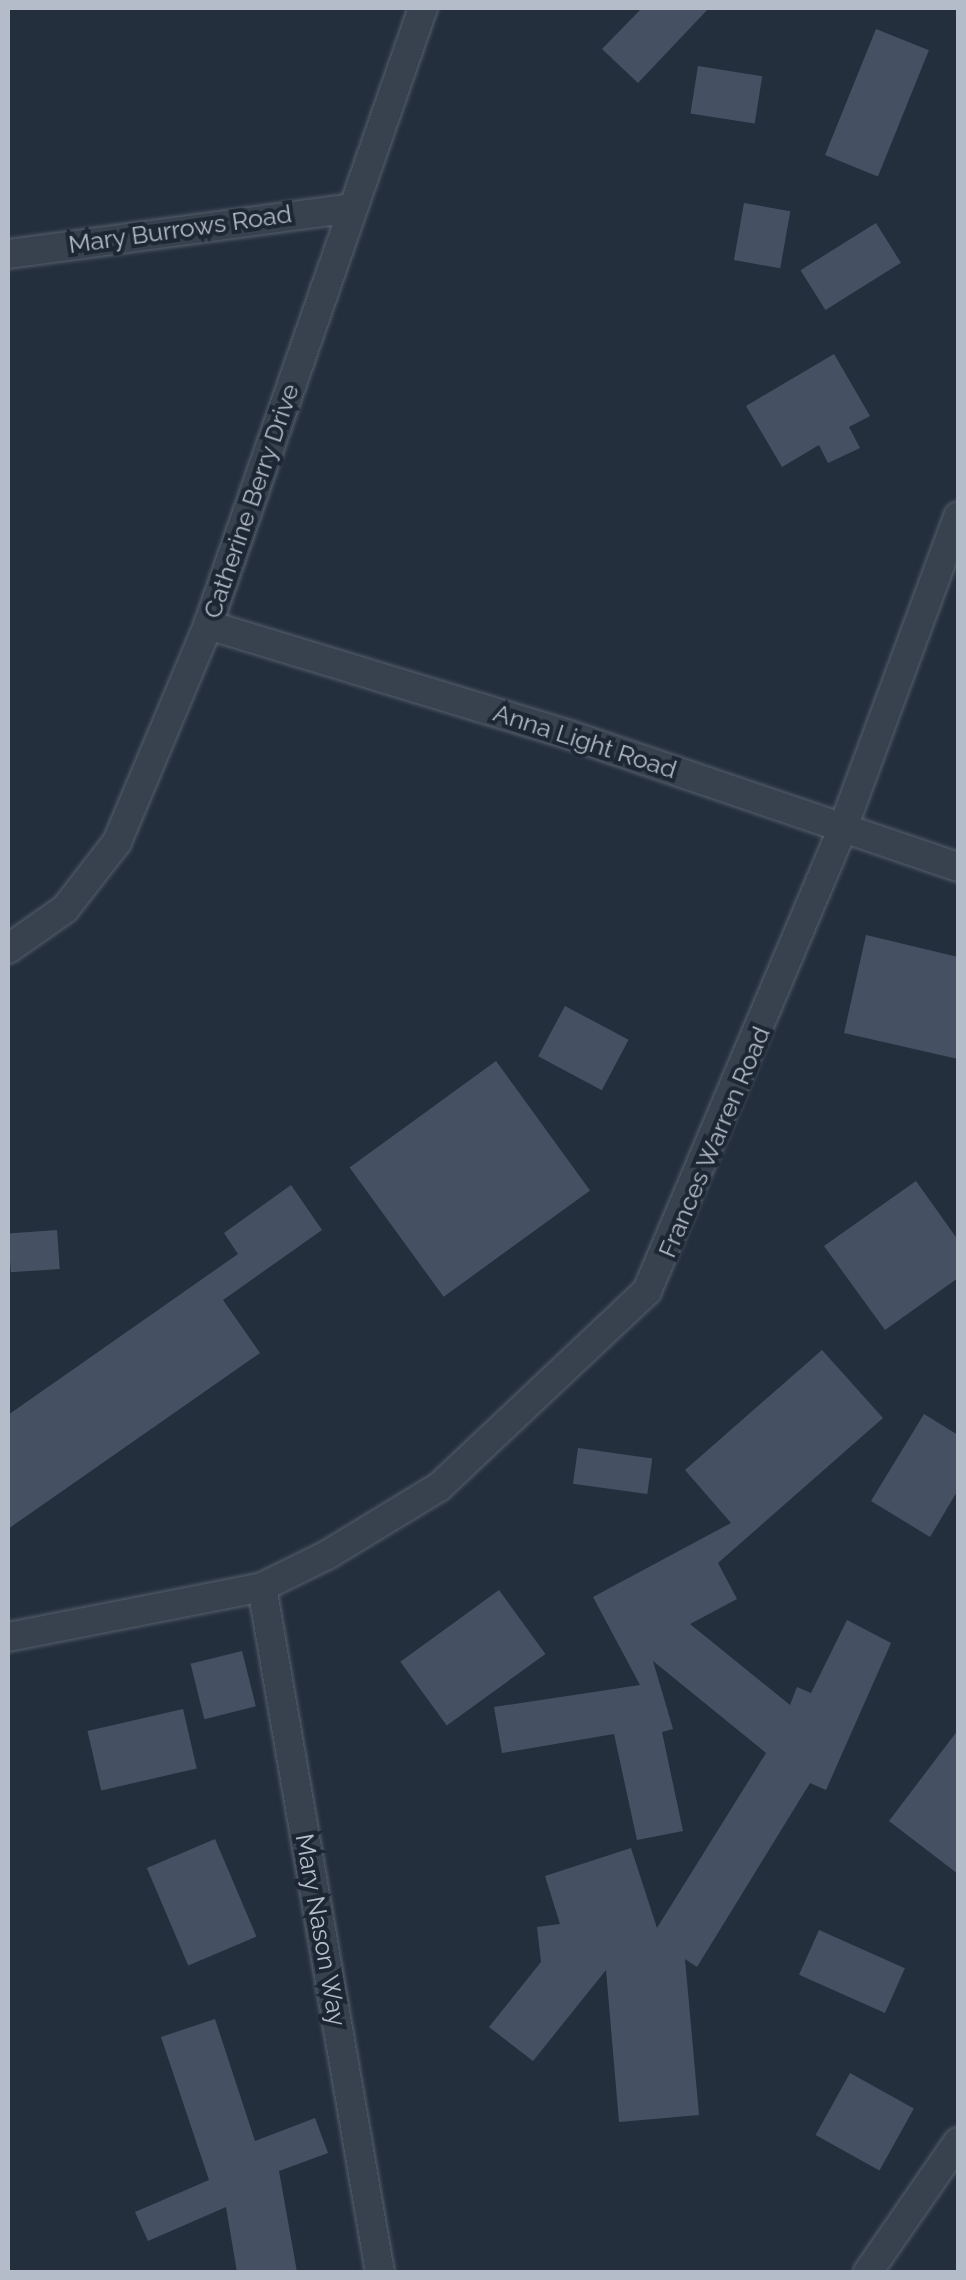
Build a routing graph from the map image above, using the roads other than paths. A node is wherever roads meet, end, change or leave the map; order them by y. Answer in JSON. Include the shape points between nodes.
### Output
{"nodes":[{"id":1,"x":423,"y":8,"type":"edge"},
{"id":2,"x":353,"y":208,"type":"junction"},
{"id":3,"x":8,"y":254,"type":"edge"},
{"id":4,"x":958,"y":516,"type":"edge"},
{"id":5,"x":208,"y":625,"type":"junction"},
{"id":6,"x":844,"y":824,"type":"junction"},
{"id":7,"x":958,"y":867,"type":"edge"},
{"id":8,"x":8,"y":949,"type":"edge"},
{"id":9,"x":262,"y":1586,"type":"junction"},
{"id":10,"x":8,"y":1637,"type":"edge"},
{"id":11,"x":954,"y":2157,"type":"edge"},
{"id":12,"x":380,"y":2272,"type":"edge"},
{"id":13,"x":868,"y":2272,"type":"edge"}],
"edges":[{"from":1,"to":2,"type":"street","name":"Catherine Berry Drive"},
{"from":2,"to":3,"type":"street","name":"Mary Burrows Road"},
{"from":2,"to":5,"type":"street","name":"Catherine Berry Drive"},
{"from":4,"to":6,"type":"street","name":"Frances Warren Road"},
{"from":5,"to":6,"type":"street","name":"Anna Light Road"},
{"from":5,"to":8,"type":"street","name":"Catherine Berry Drive","via":[[117,842],[66,909]]},
{"from":6,"to":7,"type":"street","name":"Anna Light Road"},
{"from":6,"to":9,"type":"street","name":"Frances Warren Road","via":[[647,1290],[439,1488]]},
{"from":9,"to":10,"type":"street","name":"Frances Warren Road"},
{"from":9,"to":12,"type":"street","name":"Mary Nason Way"},
{"from":11,"to":13,"type":"street"}]}
